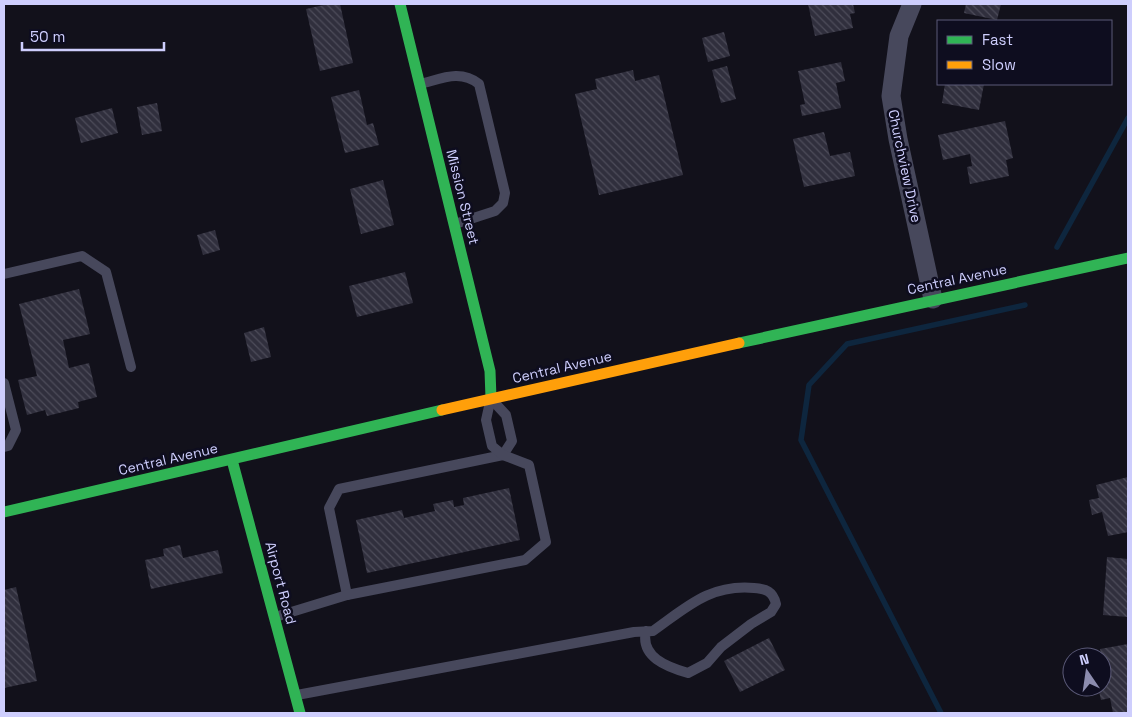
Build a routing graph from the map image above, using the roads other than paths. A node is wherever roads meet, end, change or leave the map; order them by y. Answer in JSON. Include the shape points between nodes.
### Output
{"nodes":[{"id":1,"x":400,"y":4,"type":"edge"},
{"id":2,"x":912,"y":4,"type":"edge"},
{"id":3,"x":420,"y":84,"type":"junction"},
{"id":4,"x":454,"y":225,"type":"junction"},
{"id":5,"x":1128,"y":258,"type":"edge"},
{"id":6,"x":4,"y":274,"type":"edge"},
{"id":7,"x":933,"y":299,"type":"junction"},
{"id":8,"x":132,"y":367,"type":"dead end"},
{"id":9,"x":4,"y":383,"type":"edge"},
{"id":10,"x":491,"y":398,"type":"junction"},
{"id":11,"x":4,"y":446,"type":"edge"},
{"id":12,"x":504,"y":455,"type":"junction"},
{"id":13,"x":232,"y":460,"type":"junction"},
{"id":14,"x":4,"y":512,"type":"edge"},
{"id":15,"x":347,"y":595,"type":"junction"},
{"id":16,"x":274,"y":617,"type":"junction"},
{"id":17,"x":646,"y":631,"type":"junction"},
{"id":18,"x":296,"y":695,"type":"junction"},
{"id":19,"x":300,"y":713,"type":"edge"}],
"edges":[{"from":1,"to":3,"type":"street","name":"Mission Street"},
{"from":2,"to":7,"type":"street","name":"Churchview Drive","via":[[899,36],[891,96]]},
{"from":3,"to":4,"type":"street","name":"Mission Street"},
{"from":3,"to":4,"type":"lane","via":[[457,75],[470,77],[479,84],[505,193],[503,203],[495,211]]},
{"from":4,"to":10,"type":"street","name":"Mission Street","via":[[490,372]]},
{"from":5,"to":7,"type":"street","name":"Central Avenue"},
{"from":6,"to":8,"type":"lane","via":[[82,256],[106,272]]},
{"from":7,"to":10,"type":"street","name":"Central Avenue"},
{"from":9,"to":11,"type":"lane","via":[[16,430],[8,446]]},
{"from":10,"to":12,"type":"lane","via":[[486,420],[492,446]]},
{"from":10,"to":12,"type":"lane","via":[[506,415],[512,441]]},
{"from":10,"to":13,"type":"street","name":"Central Avenue"},
{"from":12,"to":15,"type":"lane","via":[[339,489],[329,508]]},
{"from":12,"to":15,"type":"lane","via":[[530,465],[546,542],[525,560]]},
{"from":13,"to":14,"type":"street","name":"Central Avenue"},
{"from":13,"to":16,"type":"street","name":"Airport Road"},
{"from":15,"to":16,"type":"lane"},
{"from":16,"to":18,"type":"street","name":"Airport Road"},
{"from":17,"to":17,"type":"lane","via":[[653,631],[717,590],[767,590],[774,596],[776,604],[771,612],[721,647],[707,663],[688,673],[669,668],[648,651],[644,640]]},
{"from":17,"to":18,"type":"lane"},
{"from":18,"to":19,"type":"street","name":"Airport Road"}]}
